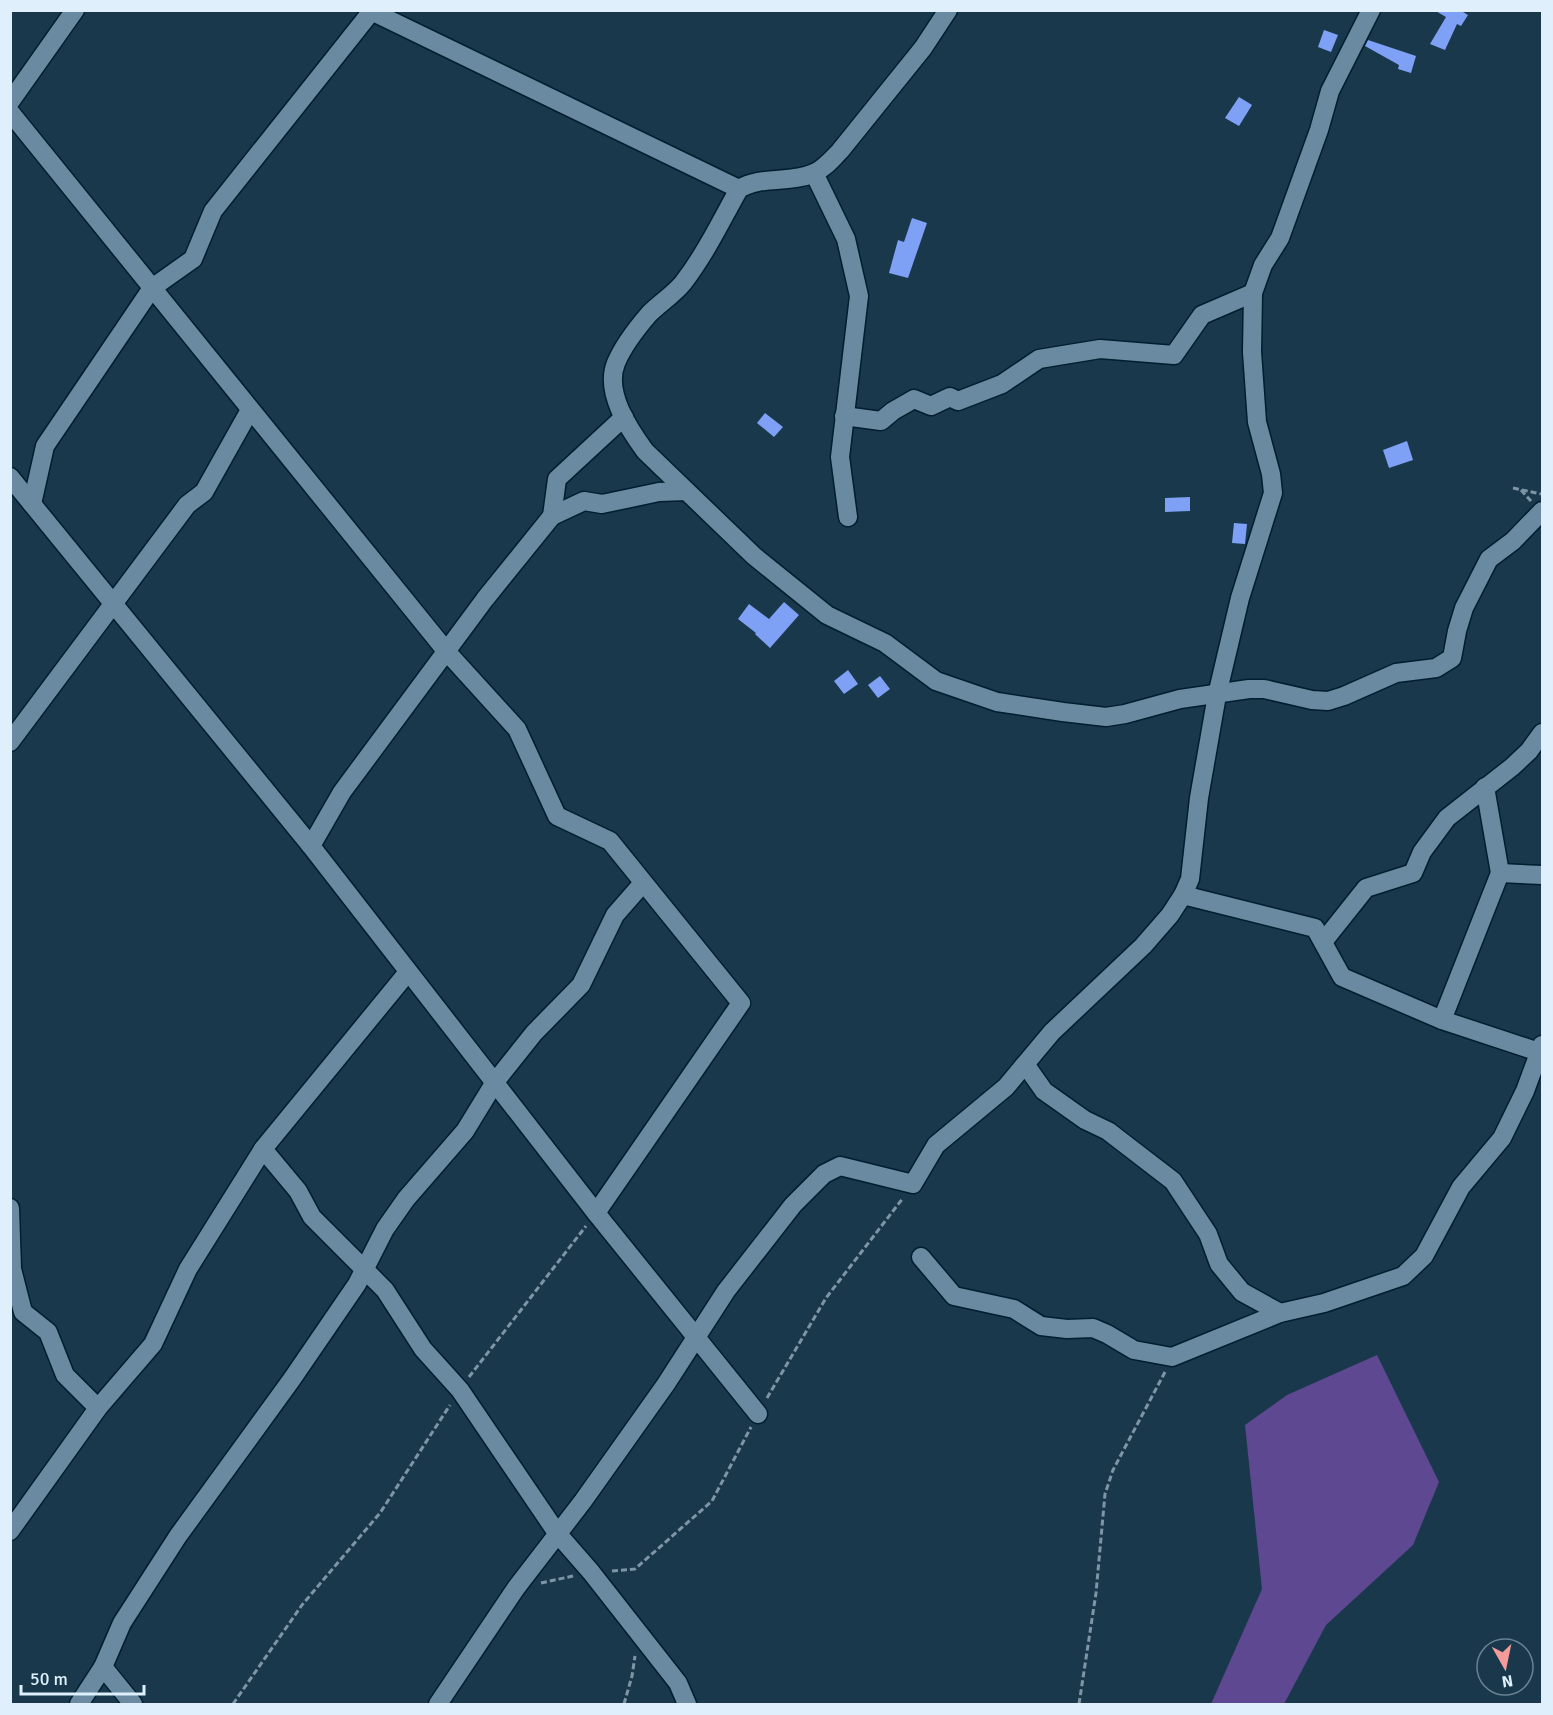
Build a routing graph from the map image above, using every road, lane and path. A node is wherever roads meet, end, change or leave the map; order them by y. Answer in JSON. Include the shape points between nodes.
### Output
{"nodes":[{"id":1,"x":75,"y":10,"type":"edge"},
{"id":2,"x":948,"y":10,"type":"edge"},
{"id":3,"x":1371,"y":10,"type":"edge"},
{"id":4,"x":370,"y":11,"type":"edge"},
{"id":5,"x":10,"y":102,"type":"edge"},
{"id":6,"x":10,"y":112,"type":"edge"},
{"id":7,"x":814,"y":173,"type":"junction"},
{"id":8,"x":739,"y":189,"type":"junction"},
{"id":9,"x":152,"y":288,"type":"junction"},
{"id":10,"x":1253,"y":293,"type":"junction"},
{"id":11,"x":250,"y":410,"type":"junction"},
{"id":12,"x":844,"y":416,"type":"junction"},
{"id":13,"x":624,"y":417,"type":"junction"},
{"id":14,"x":10,"y":477,"type":"edge"},
{"id":15,"x":1513,"y":488,"type":"dead end"},
{"id":16,"x":686,"y":491,"type":"junction"},
{"id":17,"x":1542,"y":494,"type":"edge"},
{"id":18,"x":32,"y":504,"type":"junction"},
{"id":19,"x":1542,"y":511,"type":"edge"},
{"id":20,"x":552,"y":516,"type":"junction"},
{"id":21,"x":848,"y":517,"type":"dead end"},
{"id":22,"x":113,"y":603,"type":"junction"},
{"id":23,"x":447,"y":652,"type":"junction"},
{"id":24,"x":1217,"y":695,"type":"junction"},
{"id":25,"x":1542,"y":733,"type":"edge"},
{"id":26,"x":10,"y":742,"type":"edge"},
{"id":27,"x":1485,"y":787,"type":"junction"},
{"id":28,"x":311,"y":846,"type":"junction"},
{"id":29,"x":1500,"y":873,"type":"junction"},
{"id":30,"x":1542,"y":875,"type":"edge"},
{"id":31,"x":643,"y":883,"type":"junction"},
{"id":32,"x":1183,"y":895,"type":"junction"},
{"id":33,"x":1323,"y":942,"type":"junction"},
{"id":34,"x":408,"y":972,"type":"junction"},
{"id":35,"x":1442,"y":1020,"type":"junction"},
{"id":36,"x":1542,"y":1050,"type":"edge"},
{"id":37,"x":1025,"y":1064,"type":"junction"},
{"id":38,"x":495,"y":1082,"type":"junction"},
{"id":39,"x":263,"y":1149,"type":"junction"},
{"id":40,"x":913,"y":1184,"type":"junction"},
{"id":41,"x":10,"y":1208,"type":"edge"},
{"id":42,"x":597,"y":1213,"type":"junction"},
{"id":43,"x":921,"y":1257,"type":"dead end"},
{"id":44,"x":364,"y":1270,"type":"junction"},
{"id":45,"x":1280,"y":1313,"type":"junction"},
{"id":46,"x":698,"y":1337,"type":"junction"},
{"id":47,"x":1172,"y":1357,"type":"junction"},
{"id":48,"x":460,"y":1390,"type":"junction"},
{"id":49,"x":99,"y":1408,"type":"junction"},
{"id":50,"x":758,"y":1414,"type":"junction"},
{"id":51,"x":10,"y":1531,"type":"edge"},
{"id":52,"x":557,"y":1533,"type":"junction"},
{"id":53,"x":591,"y":1572,"type":"junction"},
{"id":54,"x":516,"y":1588,"type":"junction"},
{"id":55,"x":637,"y":1633,"type":"junction"},
{"id":56,"x":103,"y":1667,"type":"junction"},
{"id":57,"x":79,"y":1704,"type":"edge"},
{"id":58,"x":133,"y":1704,"type":"edge"},
{"id":59,"x":232,"y":1704,"type":"edge"},
{"id":60,"x":438,"y":1704,"type":"edge"},
{"id":61,"x":624,"y":1704,"type":"edge"},
{"id":62,"x":687,"y":1704,"type":"edge"},
{"id":63,"x":1078,"y":1704,"type":"edge"}],
"edges":[{"from":1,"to":5,"type":"street"},
{"from":2,"to":7,"type":"street","via":[[923,48],[854,133]]},
{"from":3,"to":10,"type":"street","via":[[1330,91],[1280,238]]},
{"from":4,"to":8,"type":"street"},
{"from":4,"to":9,"type":"street","via":[[213,211],[193,259]]},
{"from":6,"to":9,"type":"street"},
{"from":7,"to":8,"type":"street","via":[[748,183]]},
{"from":7,"to":12,"type":"street","via":[[846,239],[859,296]]},
{"from":8,"to":13,"type":"street","via":[[700,260],[650,314],[615,364],[615,393]]},
{"from":9,"to":11,"type":"street"},
{"from":9,"to":18,"type":"street","via":[[45,446]]},
{"from":10,"to":12,"type":"street","via":[[1202,315],[1174,355],[1100,349],[1039,358],[1002,384],[958,401],[950,398],[931,406],[914,399],[881,421]]},
{"from":10,"to":24,"type":"street","via":[[1252,362],[1257,422],[1273,493],[1240,598]]},
{"from":11,"to":22,"type":"street","via":[[204,492],[187,505]]},
{"from":11,"to":23,"type":"street"},
{"from":12,"to":21,"type":"street","via":[[840,457]]},
{"from":13,"to":16,"type":"street","via":[[645,451]]},
{"from":13,"to":20,"type":"street","via":[[557,479]]},
{"from":14,"to":18,"type":"street"},
{"from":15,"to":17,"type":"path"},
{"from":16,"to":20,"type":"street","via":[[659,492],[602,504],[584,501]]},
{"from":16,"to":24,"type":"street","via":[[754,556],[827,615],[885,643],[936,681],[952,688],[997,702],[1106,717],[1179,699]]},
{"from":18,"to":22,"type":"street"},
{"from":19,"to":24,"type":"street","via":[[1489,559],[1464,608],[1452,658],[1436,668],[1395,673],[1328,701],[1264,689]]},
{"from":20,"to":23,"type":"street"},
{"from":22,"to":26,"type":"street"},
{"from":22,"to":28,"type":"street"},
{"from":23,"to":28,"type":"street","via":[[342,792]]},
{"from":23,"to":31,"type":"street","via":[[517,729],[557,816],[610,841]]},
{"from":24,"to":32,"type":"street","via":[[1190,879]]},
{"from":25,"to":27,"type":"street","via":[[1522,759]]},
{"from":27,"to":29,"type":"street"},
{"from":27,"to":33,"type":"street","via":[[1447,818],[1422,852],[1413,873],[1366,888]]},
{"from":28,"to":34,"type":"street"},
{"from":29,"to":30,"type":"street"},
{"from":29,"to":35,"type":"street"},
{"from":31,"to":38,"type":"street","via":[[615,915],[581,985],[534,1033]]},
{"from":31,"to":42,"type":"street","via":[[741,1003]]},
{"from":32,"to":33,"type":"street","via":[[1315,928]]},
{"from":32,"to":37,"type":"street","via":[[1143,946],[1072,1011]]},
{"from":33,"to":35,"type":"street","via":[[1342,977]]},
{"from":34,"to":38,"type":"street"},
{"from":34,"to":39,"type":"street"},
{"from":35,"to":36,"type":"street"},
{"from":36,"to":45,"type":"street","via":[[1502,1138],[1461,1187],[1424,1256],[1403,1276],[1324,1303]]},
{"from":37,"to":40,"type":"street","via":[[1006,1087],[936,1145]]},
{"from":37,"to":45,"type":"street","via":[[1044,1090],[1085,1120],[1108,1131],[1173,1181],[1208,1234],[1219,1264],[1242,1292]]},
{"from":38,"to":42,"type":"street"},
{"from":38,"to":44,"type":"street","via":[[465,1131],[385,1229]]},
{"from":39,"to":44,"type":"street","via":[[298,1191],[312,1217]]},
{"from":39,"to":49,"type":"street","via":[[188,1269],[153,1344]]},
{"from":40,"to":46,"type":"street","via":[[840,1166],[824,1174],[780,1221],[726,1291]]},
{"from":40,"to":50,"type":"path","via":[[826,1298]]},
{"from":41,"to":49,"type":"street","via":[[12,1269],[23,1312],[48,1332],[65,1376]]},
{"from":42,"to":46,"type":"street"},
{"from":42,"to":48,"type":"path"},
{"from":43,"to":47,"type":"street","via":[[954,1296],[1014,1309],[1041,1326],[1093,1328],[1134,1350]]},
{"from":44,"to":48,"type":"street","via":[[386,1290],[423,1350]]},
{"from":44,"to":56,"type":"street","via":[[292,1379],[178,1536],[122,1623]]},
{"from":45,"to":47,"type":"street"},
{"from":46,"to":50,"type":"street"},
{"from":46,"to":52,"type":"street"},
{"from":47,"to":63,"type":"path","via":[[1113,1470],[1105,1494],[1096,1593]]},
{"from":48,"to":52,"type":"street"},
{"from":48,"to":59,"type":"path","via":[[380,1513],[302,1605]]},
{"from":49,"to":51,"type":"street"},
{"from":50,"to":53,"type":"path","via":[[712,1501],[635,1569]]},
{"from":52,"to":53,"type":"street"},
{"from":52,"to":54,"type":"street"},
{"from":53,"to":54,"type":"path"},
{"from":53,"to":55,"type":"street"},
{"from":54,"to":60,"type":"street"},
{"from":55,"to":61,"type":"path"},
{"from":55,"to":62,"type":"street","via":[[678,1683]]},
{"from":56,"to":57,"type":"street"},
{"from":56,"to":58,"type":"street"}]}
